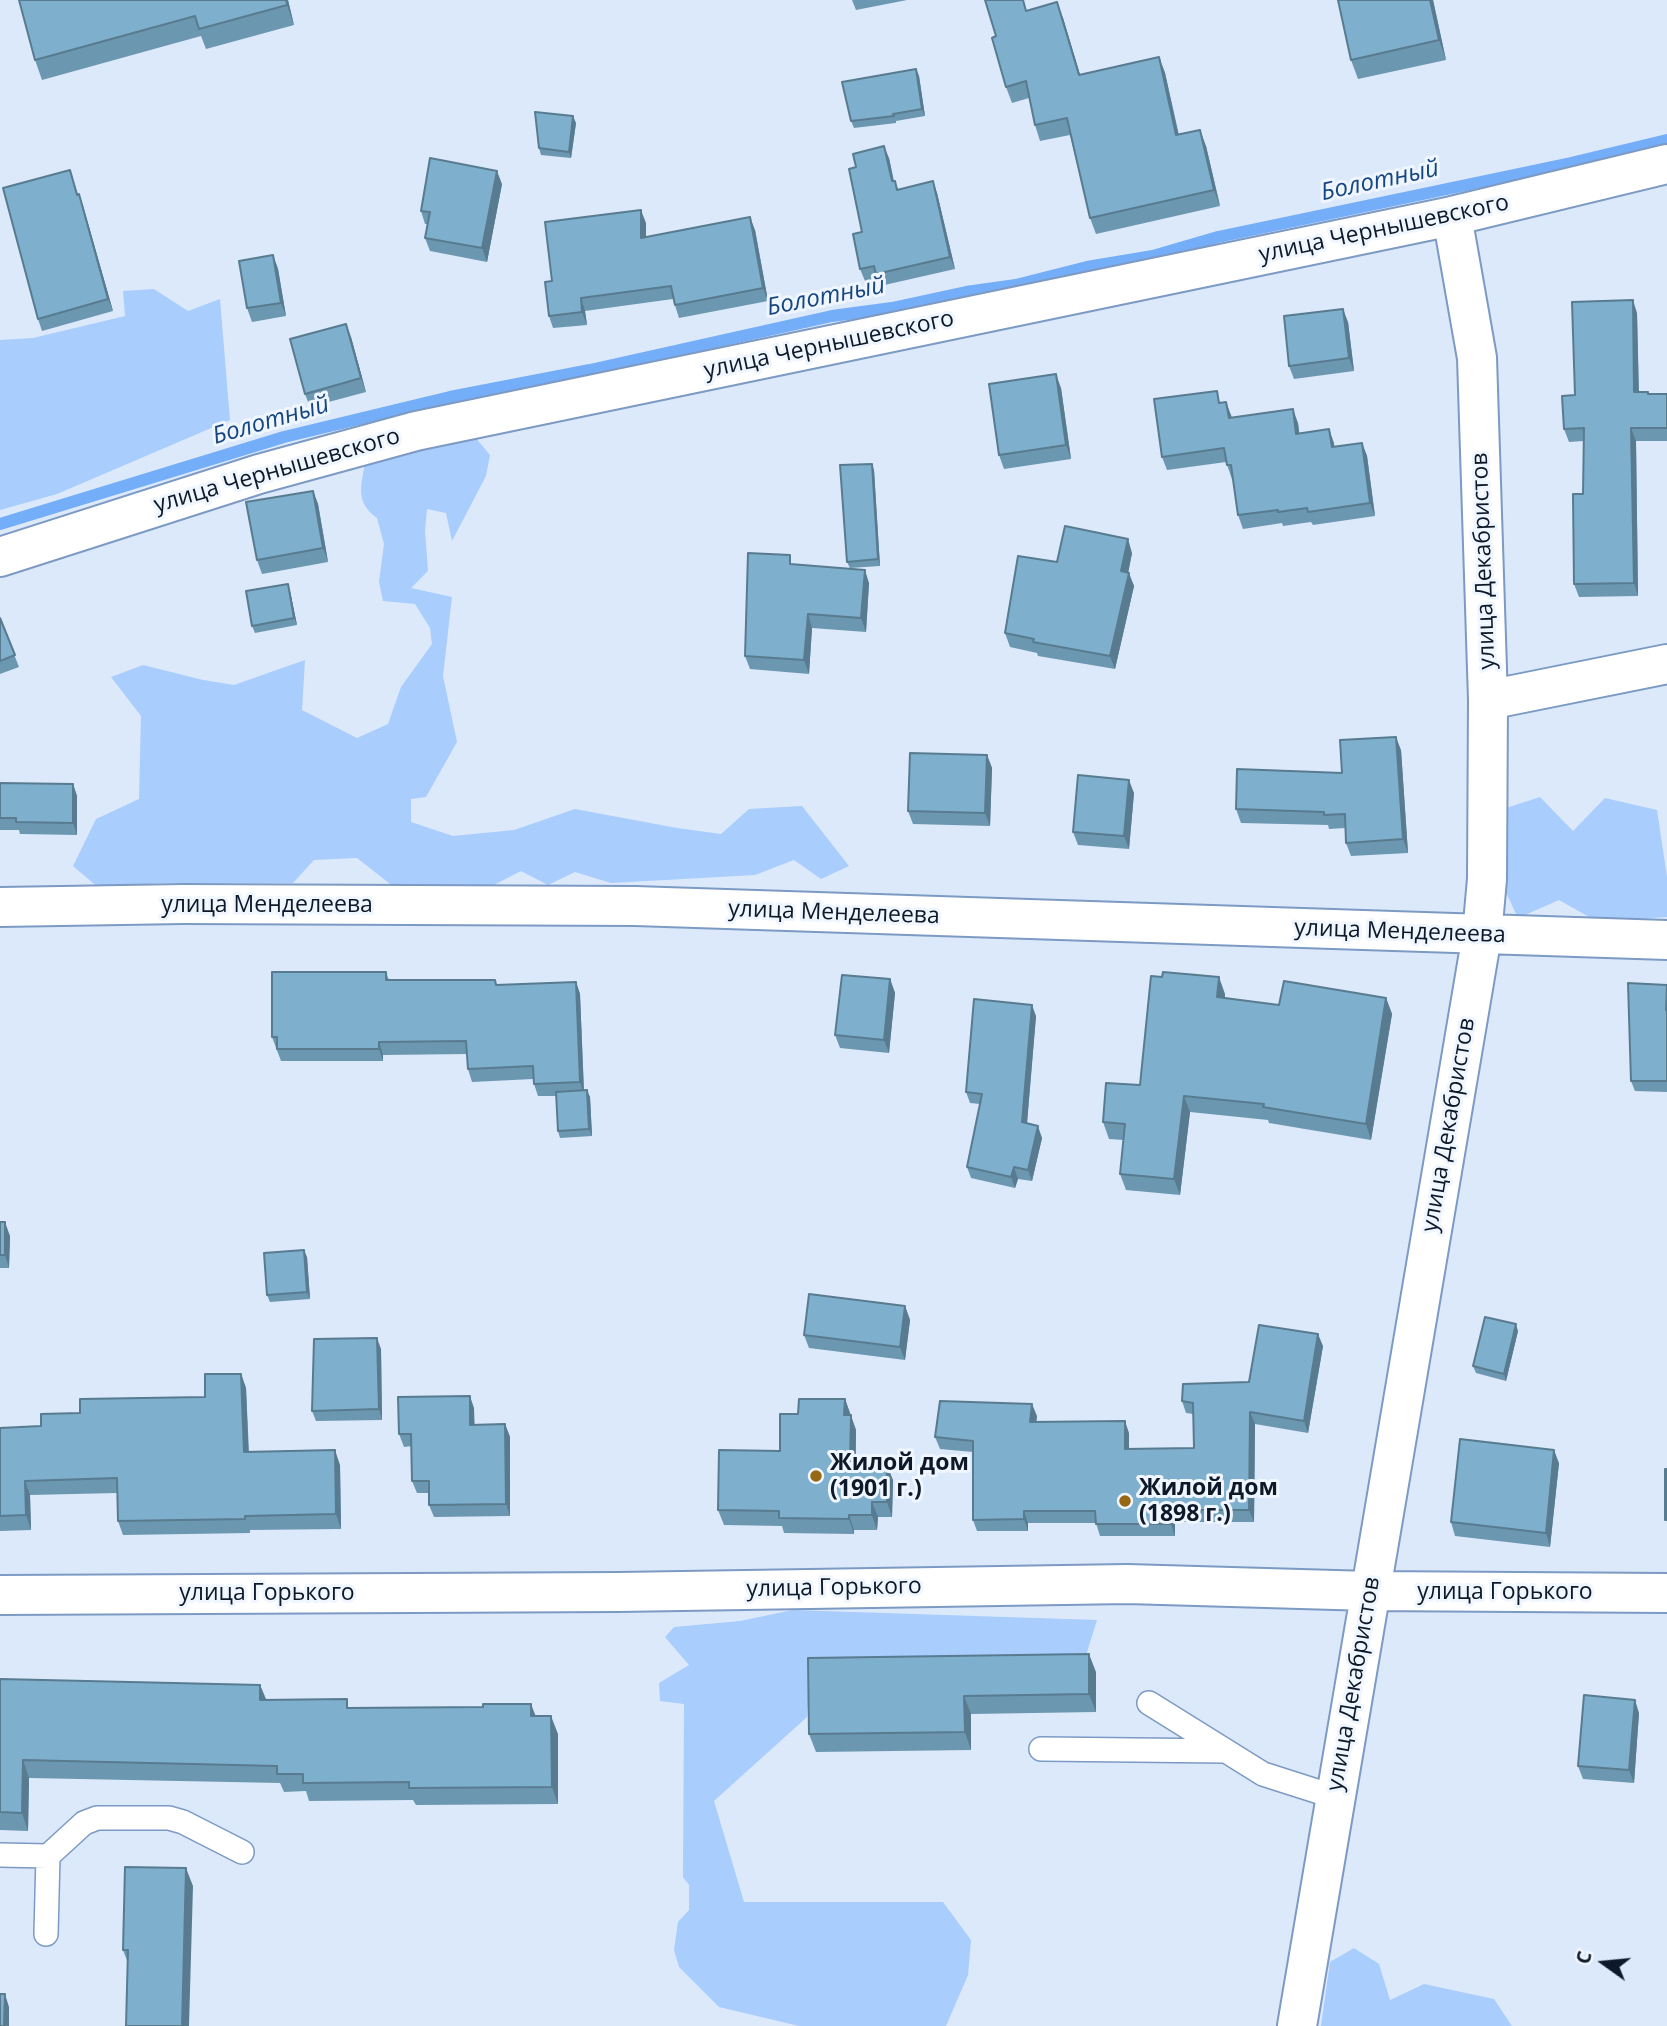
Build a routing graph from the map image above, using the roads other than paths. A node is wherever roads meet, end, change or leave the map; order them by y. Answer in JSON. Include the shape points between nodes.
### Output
{"nodes":[{"id":1,"x":1667,"y":164,"type":"edge"},
{"id":2,"x":1452,"y":216,"type":"junction"},
{"id":3,"x":0,"y":557,"type":"edge"},
{"id":4,"x":1667,"y":664,"type":"edge"},
{"id":5,"x":1488,"y":700,"type":"junction"},
{"id":6,"x":0,"y":907,"type":"edge"},
{"id":7,"x":1482,"y":935,"type":"junction"},
{"id":8,"x":1667,"y":940,"type":"edge"},
{"id":9,"x":1370,"y":1591,"type":"junction"},
{"id":10,"x":1667,"y":1593,"type":"edge"},
{"id":11,"x":0,"y":1595,"type":"edge"},
{"id":12,"x":1149,"y":1703,"type":"dead end"},
{"id":13,"x":1041,"y":1749,"type":"dead end"},
{"id":14,"x":1226,"y":1751,"type":"junction"},
{"id":15,"x":1335,"y":1797,"type":"junction"},
{"id":16,"x":242,"y":1852,"type":"dead end"},
{"id":17,"x":0,"y":1855,"type":"edge"},
{"id":18,"x":48,"y":1856,"type":"junction"},
{"id":19,"x":46,"y":1934,"type":"dead end"},
{"id":20,"x":1297,"y":2026,"type":"edge"}],
"edges":[{"from":1,"to":2,"type":"street","name":"улица Чернышевского"},
{"from":2,"to":3,"type":"street","name":"улица Чернышевского","via":[[416,431],[259,474]]},
{"from":2,"to":5,"type":"street","name":"улица Декабристов","via":[[1477,358]]},
{"from":4,"to":5,"type":"street"},
{"from":5,"to":7,"type":"street","name":"улица Декабристов","via":[[1487,878]]},
{"from":6,"to":7,"type":"street","name":"улица Менделеева","via":[[635,906]]},
{"from":7,"to":8,"type":"street","name":"улица Менделеева"},
{"from":7,"to":9,"type":"street","name":"улица Декабристов"},
{"from":9,"to":10,"type":"street","name":"улица Горького"},
{"from":9,"to":11,"type":"street","name":"улица Горького","via":[[1127,1584]]},
{"from":9,"to":15,"type":"street","name":"улица Декабристов"},
{"from":12,"to":14,"type":"lane"},
{"from":13,"to":14,"type":"lane"},
{"from":14,"to":15,"type":"lane","via":[[1264,1774]]},
{"from":15,"to":20,"type":"street","name":"улица Декабристов"},
{"from":16,"to":18,"type":"lane","via":[[169,1818],[96,1818],[84,1823]]},
{"from":17,"to":18,"type":"lane"},
{"from":18,"to":19,"type":"lane"}]}
